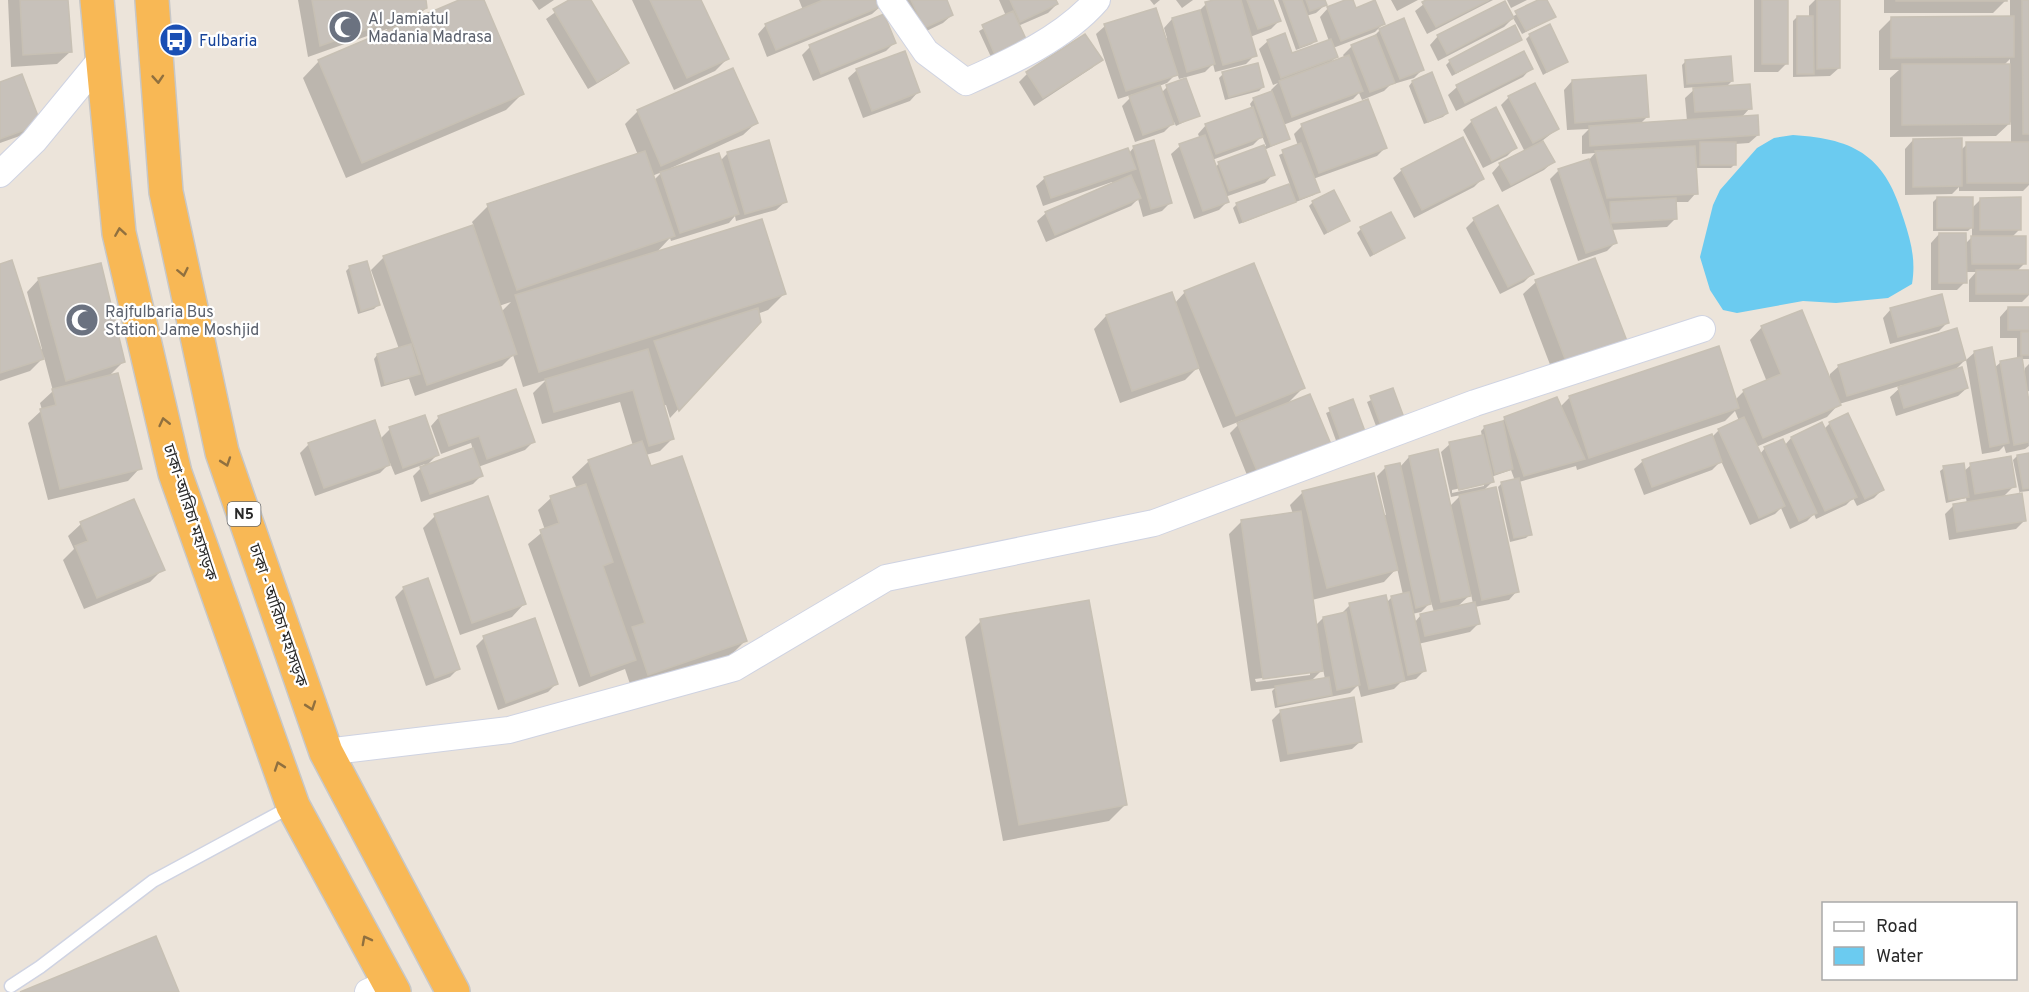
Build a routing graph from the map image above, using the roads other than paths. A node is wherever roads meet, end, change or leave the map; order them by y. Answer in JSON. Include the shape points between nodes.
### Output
{"nodes":[{"id":1,"x":98,"y":0,"type":"edge"},
{"id":2,"x":152,"y":0,"type":"edge"},
{"id":3,"x":890,"y":0,"type":"edge"},
{"id":4,"x":1097,"y":0,"type":"edge"},
{"id":5,"x":103,"y":57,"type":"junction"},
{"id":6,"x":0,"y":174,"type":"edge"},
{"id":7,"x":1702,"y":329,"type":"dead end"},
{"id":8,"x":327,"y":752,"type":"junction"},
{"id":9,"x":293,"y":806,"type":"junction"},
{"id":10,"x":10,"y":986,"type":"dead end"},
{"id":11,"x":383,"y":989,"type":"edge"},
{"id":12,"x":453,"y":992,"type":"edge"}],
"edges":[{"from":1,"to":5,"type":"highway","name":"ঢাকা-আরিচা মহাসড়ক"},
{"from":2,"to":8,"type":"highway","name":"ঢাকা - আরিচা মহাসড়ক","number":"N5","one_way":true,"via":[[166,192],[222,452]]},
{"from":3,"to":4,"type":"street","via":[[926,52],[966,82],[1001,67],[1079,20]]},
{"from":5,"to":6,"type":"street","via":[[34,141]]},
{"from":9,"to":5,"type":"highway","name":"ঢাকা-আরিচা মহাসড়ক","one_way":true,"via":[[176,473],[119,233]]},
{"from":7,"to":8,"type":"street","via":[[1475,403],[1154,523],[886,578],[734,668],[509,730]]},
{"from":8,"to":12,"type":"highway","name":"ঢাকা - আরিচা মহাসড়ক","number":"N5"},
{"from":9,"to":10,"type":"lane","via":[[153,881]]},
{"from":11,"to":9,"type":"highway","name":"ঢাকা-আরিচা মহাসড়ক","one_way":true}]}
